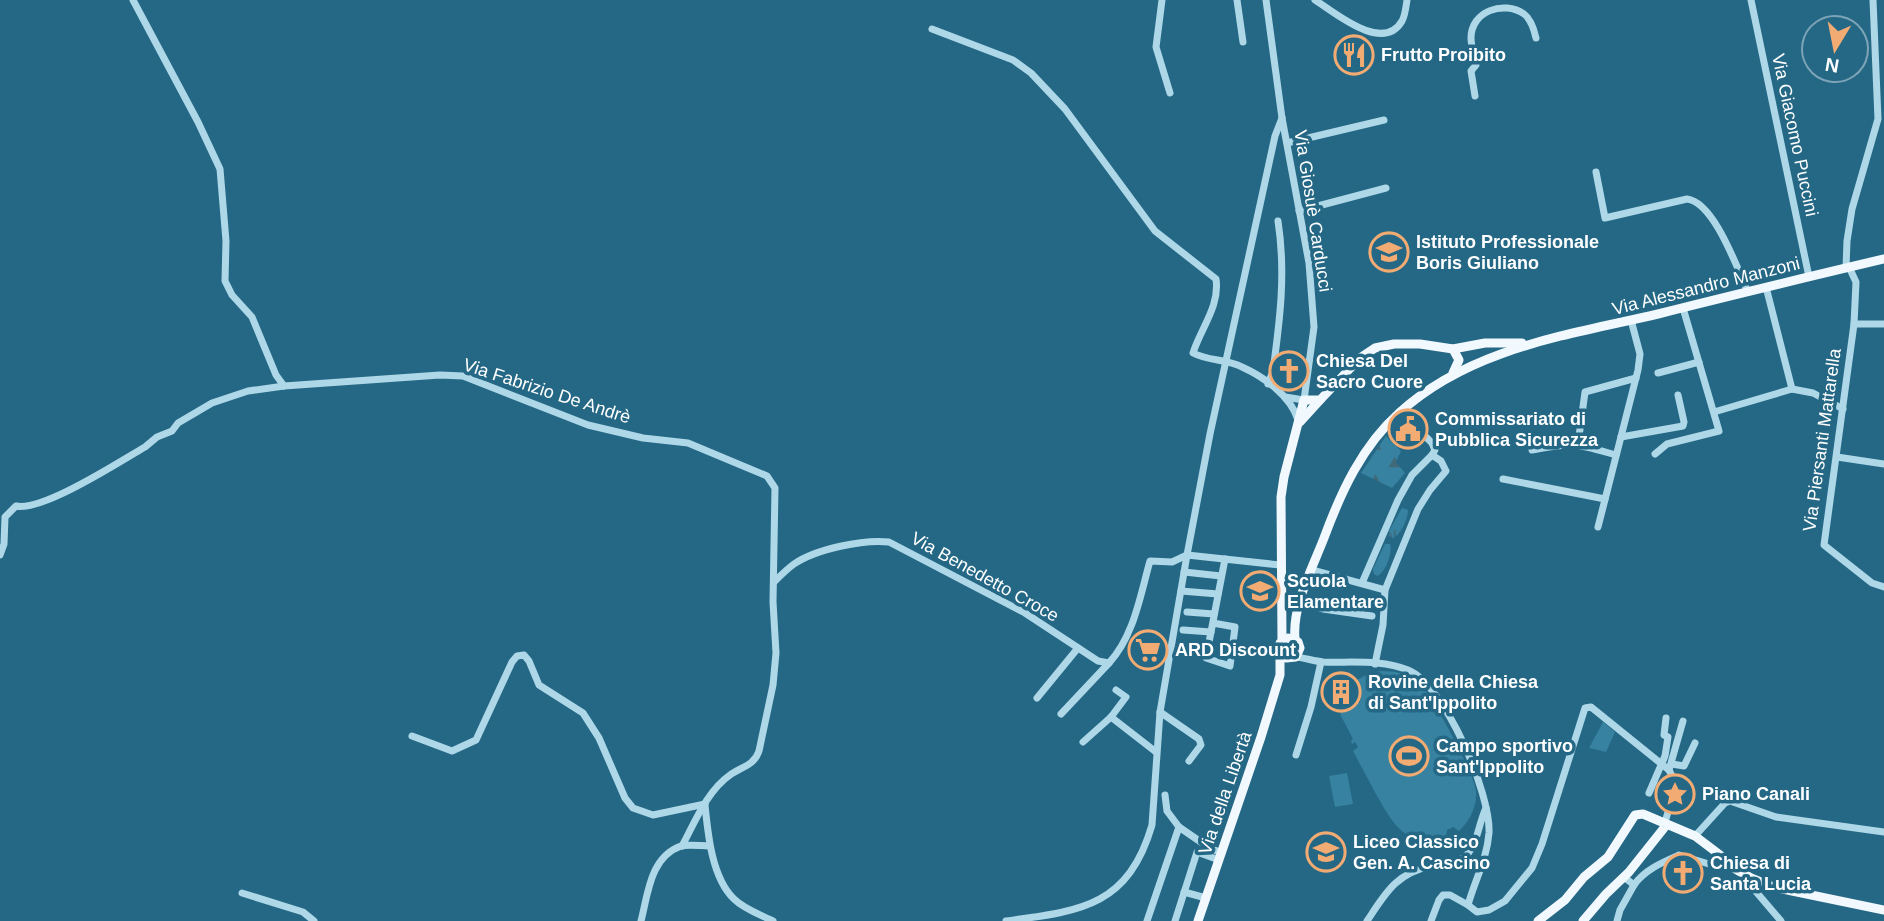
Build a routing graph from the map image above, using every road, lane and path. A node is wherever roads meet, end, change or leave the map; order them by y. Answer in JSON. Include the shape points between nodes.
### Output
{"nodes":[{"id":1,"x":133,"y":0,"type":"edge"},
{"id":2,"x":1162,"y":0,"type":"edge"},
{"id":3,"x":1237,"y":0,"type":"edge"},
{"id":4,"x":1265,"y":0,"type":"edge"},
{"id":5,"x":1315,"y":0,"type":"edge"},
{"id":6,"x":1407,"y":0,"type":"edge"},
{"id":7,"x":1751,"y":0,"type":"edge"},
{"id":8,"x":1873,"y":0,"type":"edge"},
{"id":9,"x":1498,"y":3,"type":"edge"},
{"id":10,"x":932,"y":29,"type":"dead end"},
{"id":11,"x":1536,"y":38,"type":"dead end"},
{"id":12,"x":1243,"y":42,"type":"dead end"},
{"id":13,"x":1170,"y":93,"type":"dead end"},
{"id":14,"x":1475,"y":96,"type":"dead end"},
{"id":15,"x":1282,"y":118,"type":"junction"},
{"id":16,"x":1384,"y":120,"type":"dead end"},
{"id":17,"x":1287,"y":143,"type":"junction"},
{"id":18,"x":1596,"y":172,"type":"dead end"},
{"id":19,"x":1386,"y":188,"type":"dead end"},
{"id":20,"x":1300,"y":211,"type":"junction"},
{"id":21,"x":1278,"y":221,"type":"dead end"},
{"id":22,"x":1884,"y":259,"type":"edge"},
{"id":23,"x":1848,"y":267,"type":"junction"},
{"id":24,"x":1809,"y":277,"type":"junction"},
{"id":25,"x":1766,"y":287,"type":"junction"},
{"id":26,"x":1748,"y":292,"type":"junction"},
{"id":27,"x":1683,"y":307,"type":"junction"},
{"id":28,"x":1631,"y":320,"type":"junction"},
{"id":29,"x":1854,"y":324,"type":"junction"},
{"id":30,"x":1884,"y":324,"type":"edge"},
{"id":31,"x":1453,"y":349,"type":"junction"},
{"id":32,"x":1502,"y":349,"type":"junction"},
{"id":33,"x":1699,"y":362,"type":"junction"},
{"id":34,"x":1227,"y":363,"type":"junction"},
{"id":35,"x":1453,"y":373,"type":"junction"},
{"id":36,"x":1658,"y":373,"type":"dead end"},
{"id":37,"x":1636,"y":378,"type":"junction"},
{"id":38,"x":1268,"y":384,"type":"junction"},
{"id":39,"x":284,"y":386,"type":"junction"},
{"id":40,"x":1792,"y":389,"type":"junction"},
{"id":41,"x":1678,"y":395,"type":"dead end"},
{"id":42,"x":1284,"y":397,"type":"junction"},
{"id":43,"x":1304,"y":400,"type":"junction"},
{"id":44,"x":1320,"y":400,"type":"junction"},
{"id":45,"x":1843,"y":410,"type":"junction"},
{"id":46,"x":1400,"y":411,"type":"junction"},
{"id":47,"x":1714,"y":412,"type":"junction"},
{"id":48,"x":1299,"y":423,"type":"junction"},
{"id":49,"x":1663,"y":430,"type":"junction"},
{"id":50,"x":1621,"y":437,"type":"junction"},
{"id":51,"x":1578,"y":444,"type":"junction"},
{"id":52,"x":1667,"y":444,"type":"junction"},
{"id":53,"x":1532,"y":450,"type":"dead end"},
{"id":54,"x":1655,"y":454,"type":"dead end"},
{"id":55,"x":1432,"y":455,"type":"junction"},
{"id":56,"x":1616,"y":455,"type":"junction"},
{"id":57,"x":1837,"y":457,"type":"junction"},
{"id":58,"x":1884,"y":464,"type":"edge"},
{"id":59,"x":1503,"y":479,"type":"dead end"},
{"id":60,"x":1605,"y":499,"type":"junction"},
{"id":61,"x":1598,"y":527,"type":"dead end"},
{"id":62,"x":0,"y":555,"type":"edge"},
{"id":63,"x":1187,"y":555,"type":"junction"},
{"id":64,"x":1225,"y":559,"type":"junction"},
{"id":65,"x":1280,"y":565,"type":"junction"},
{"id":66,"x":1312,"y":570,"type":"junction"},
{"id":67,"x":1184,"y":572,"type":"junction"},
{"id":68,"x":1222,"y":576,"type":"junction"},
{"id":69,"x":774,"y":582,"type":"junction"},
{"id":70,"x":1362,"y":583,"type":"junction"},
{"id":71,"x":1884,"y":587,"type":"edge"},
{"id":72,"x":1385,"y":590,"type":"junction"},
{"id":73,"x":1181,"y":592,"type":"junction"},
{"id":74,"x":1218,"y":594,"type":"junction"},
{"id":75,"x":1300,"y":601,"type":"junction"},
{"id":76,"x":1187,"y":612,"type":"dead end"},
{"id":77,"x":1214,"y":614,"type":"junction"},
{"id":78,"x":1372,"y":616,"type":"dead end"},
{"id":79,"x":1213,"y":624,"type":"junction"},
{"id":80,"x":1183,"y":630,"type":"dead end"},
{"id":81,"x":1211,"y":632,"type":"junction"},
{"id":82,"x":1282,"y":640,"type":"junction"},
{"id":83,"x":1078,"y":648,"type":"junction"},
{"id":84,"x":1295,"y":651,"type":"junction"},
{"id":85,"x":1280,"y":654,"type":"junction"},
{"id":86,"x":1319,"y":661,"type":"junction"},
{"id":87,"x":1109,"y":663,"type":"junction"},
{"id":88,"x":1375,"y":664,"type":"junction"},
{"id":89,"x":1280,"y":675,"type":"junction"},
{"id":90,"x":1116,"y":690,"type":"dead end"},
{"id":91,"x":1037,"y":698,"type":"dead end"},
{"id":92,"x":1160,"y":712,"type":"junction"},
{"id":93,"x":1061,"y":714,"type":"dead end"},
{"id":94,"x":1111,"y":717,"type":"junction"},
{"id":95,"x":1666,"y":718,"type":"dead end"},
{"id":96,"x":1683,"y":722,"type":"dead end"},
{"id":97,"x":412,"y":736,"type":"dead end"},
{"id":98,"x":1083,"y":742,"type":"dead end"},
{"id":99,"x":1695,"y":743,"type":"dead end"},
{"id":100,"x":1156,"y":752,"type":"junction"},
{"id":101,"x":1296,"y":755,"type":"dead end"},
{"id":102,"x":1189,"y":761,"type":"dead end"},
{"id":103,"x":1662,"y":763,"type":"junction"},
{"id":104,"x":1671,"y":767,"type":"junction"},
{"id":105,"x":1649,"y":793,"type":"dead end"},
{"id":106,"x":1166,"y":795,"type":"dead end"},
{"id":107,"x":705,"y":804,"type":"junction"},
{"id":108,"x":1486,"y":808,"type":"junction"},
{"id":109,"x":1665,"y":823,"type":"junction"},
{"id":110,"x":1179,"y":827,"type":"junction"},
{"id":111,"x":1884,"y":832,"type":"edge"},
{"id":112,"x":1695,"y":836,"type":"junction"},
{"id":113,"x":682,"y":846,"type":"junction"},
{"id":114,"x":709,"y":846,"type":"junction"},
{"id":115,"x":1220,"y":856,"type":"junction"},
{"id":116,"x":1728,"y":861,"type":"junction"},
{"id":117,"x":1624,"y":877,"type":"junction"},
{"id":118,"x":1751,"y":878,"type":"junction"},
{"id":119,"x":1634,"y":885,"type":"junction"},
{"id":120,"x":1184,"y":892,"type":"junction"},
{"id":121,"x":242,"y":893,"type":"dead end"},
{"id":122,"x":1206,"y":898,"type":"junction"},
{"id":123,"x":1468,"y":905,"type":"junction"},
{"id":124,"x":1884,"y":911,"type":"edge"},
{"id":125,"x":314,"y":921,"type":"edge"},
{"id":126,"x":641,"y":921,"type":"edge"},
{"id":127,"x":773,"y":921,"type":"edge"},
{"id":128,"x":1006,"y":921,"type":"edge"},
{"id":129,"x":1147,"y":921,"type":"edge"},
{"id":130,"x":1175,"y":921,"type":"edge"},
{"id":131,"x":1198,"y":921,"type":"edge"},
{"id":132,"x":1367,"y":921,"type":"edge"},
{"id":133,"x":1431,"y":921,"type":"edge"},
{"id":134,"x":1538,"y":921,"type":"edge"},
{"id":135,"x":1583,"y":921,"type":"edge"},
{"id":136,"x":1616,"y":921,"type":"edge"},
{"id":137,"x":1781,"y":921,"type":"edge"}],
"edges":[{"from":1,"to":39,"type":"street","via":[[220,169],[225,281],[252,317]]},
{"from":2,"to":13,"type":"street","via":[[1156,47]]},
{"from":3,"to":12,"type":"street"},
{"from":4,"to":15,"type":"street","name":"Via Giosuè Carducci"},
{"from":5,"to":6,"type":"street","via":[[1365,32],[1376,33],[1397,28]]},
{"from":7,"to":24,"type":"street","name":"Via Giacomo Puccini"},
{"from":8,"to":23,"type":"street","name":"Via Piersanti Mattarella","via":[[1878,119],[1852,209]]},
{"from":9,"to":11,"type":"street","via":[[1525,15]]},
{"from":9,"to":14,"type":"street","via":[[1474,24],[1471,37],[1476,65],[1471,71]]},
{"from":10,"to":34,"type":"street","via":[[1013,60],[1031,74],[1065,109],[1155,231],[1216,279],[1214,309],[1193,353]]},
{"from":15,"to":17,"type":"street","name":"Via Giosuè Carducci"},
{"from":15,"to":34,"type":"street"},
{"from":16,"to":17,"type":"street"},
{"from":17,"to":20,"type":"street","name":"Via Giosuè Carducci"},
{"from":18,"to":26,"type":"street","via":[[1605,218],[1687,199],[1700,204],[1713,220]]},
{"from":19,"to":20,"type":"street"},
{"from":20,"to":43,"type":"street","name":"Via Giosuè Carducci","via":[[1314,327]]},
{"from":21,"to":38,"type":"street","via":[[1283,285]]},
{"from":22,"to":23,"type":"main road","name":"Via Alessandro Manzoni"},
{"from":23,"to":24,"type":"main road","name":"Via Alessandro Manzoni"},
{"from":23,"to":29,"type":"street","name":"Via Piersanti Mattarella","via":[[1856,282]]},
{"from":24,"to":25,"type":"main road","name":"Via Alessandro Manzoni"},
{"from":25,"to":26,"type":"main road","name":"Via Alessandro Manzoni"},
{"from":25,"to":40,"type":"street"},
{"from":26,"to":27,"type":"main road","name":"Via Alessandro Manzoni"},
{"from":27,"to":28,"type":"main road","name":"Via Alessandro Manzoni"},
{"from":27,"to":33,"type":"street"},
{"from":28,"to":32,"type":"main road","name":"Via Alessandro Manzoni"},
{"from":28,"to":37,"type":"street","via":[[1640,354]]},
{"from":29,"to":30,"type":"street"},
{"from":29,"to":45,"type":"street","name":"Via Piersanti Mattarella"},
{"from":31,"to":32,"type":"main road","name":"Via Alessandro Manzoni","via":[[1485,343]]},
{"from":31,"to":35,"type":"main road","via":[[1458,360]]},
{"from":31,"to":44,"type":"main road","name":"Via Alessandro Manzoni","via":[[1411,344],[1374,348]]},
{"from":32,"to":35,"type":"main road"},
{"from":33,"to":36,"type":"street"},
{"from":33,"to":47,"type":"street"},
{"from":34,"to":38,"type":"street","via":[[1241,366]]},
{"from":34,"to":63,"type":"street"},
{"from":35,"to":46,"type":"main road"},
{"from":37,"to":50,"type":"street"},
{"from":37,"to":51,"type":"street","via":[[1585,392]]},
{"from":38,"to":42,"type":"street"},
{"from":39,"to":62,"type":"street","name":"Via Fabrizio De Andrè","via":[[212,403],[54,498],[25,508],[16,506],[5,517]]},
{"from":39,"to":69,"type":"street","name":"Via Fabrizio De Andrè","via":[[463,376],[587,425],[688,443],[771,480],[775,488]]},
{"from":40,"to":45,"type":"street","via":[[1813,393]]},
{"from":40,"to":47,"type":"street"},
{"from":41,"to":49,"type":"street","via":[[1683,426]]},
{"from":42,"to":43,"type":"street"},
{"from":42,"to":48,"type":"street"},
{"from":43,"to":44,"type":"main road"},
{"from":43,"to":48,"type":"main road","name":"Via Giosuè Carducci"},
{"from":44,"to":48,"type":"main road","name":"Via Alessandro Manzoni"},
{"from":45,"to":57,"type":"street","name":"Via Piersanti Mattarella"},
{"from":46,"to":55,"type":"street","via":[[1432,443]]},
{"from":46,"to":66,"type":"main road","via":[[1352,472]]},
{"from":47,"to":52,"type":"street","via":[[1719,431]]},
{"from":48,"to":65,"type":"main road","name":"Via Giosuè Carducci","via":[[1283,477]]},
{"from":49,"to":50,"type":"street"},
{"from":49,"to":52,"type":"street"},
{"from":50,"to":56,"type":"street"},
{"from":51,"to":53,"type":"street"},
{"from":51,"to":56,"type":"street"},
{"from":52,"to":54,"type":"street"},
{"from":55,"to":70,"type":"street","via":[[1412,475],[1398,500]]},
{"from":55,"to":72,"type":"street","via":[[1446,471],[1418,509]]},
{"from":56,"to":60,"type":"street"},
{"from":57,"to":58,"type":"street"},
{"from":57,"to":71,"type":"street","name":"Via Piersanti Mattarella","via":[[1824,545],[1872,583]]},
{"from":59,"to":60,"type":"street"},
{"from":60,"to":61,"type":"street"},
{"from":63,"to":64,"type":"street"},
{"from":63,"to":67,"type":"street"},
{"from":63,"to":87,"type":"street","via":[[1172,562],[1150,561],[1133,622],[1121,650]]},
{"from":64,"to":65,"type":"street"},
{"from":64,"to":68,"type":"street"},
{"from":65,"to":82,"type":"main road","name":"Via Giosuè Carducci"},
{"from":66,"to":70,"type":"street"},
{"from":66,"to":75,"type":"main road"},
{"from":67,"to":68,"type":"street"},
{"from":67,"to":73,"type":"street"},
{"from":68,"to":74,"type":"street"},
{"from":69,"to":83,"type":"street","name":"Via Benedetto Croce","via":[[811,555],[875,540],[889,542],[1025,613]]},
{"from":69,"to":107,"type":"street","via":[[776,653],[759,751],[756,759],[729,776]]},
{"from":70,"to":72,"type":"street"},
{"from":72,"to":88,"type":"street"},
{"from":73,"to":74,"type":"street"},
{"from":73,"to":92,"type":"street"},
{"from":74,"to":77,"type":"street"},
{"from":75,"to":78,"type":"street","via":[[1335,612]]},
{"from":75,"to":84,"type":"main road"},
{"from":76,"to":77,"type":"street"},
{"from":77,"to":79,"type":"street"},
{"from":79,"to":81,"type":"street"},
{"from":79,"to":81,"type":"street","via":[[1235,627],[1230,666],[1206,658]]},
{"from":80,"to":81,"type":"street"},
{"from":82,"to":84,"type":"main road","via":[[1289,638]]},
{"from":82,"to":85,"type":"main road","name":"Via Giosuè Carducci"},
{"from":83,"to":87,"type":"street","name":"Via Benedetto Croce"},
{"from":83,"to":91,"type":"street"},
{"from":84,"to":85,"type":"main road"},
{"from":84,"to":86,"type":"street"},
{"from":84,"to":89,"type":"main road","name":"Via della Libertà"},
{"from":85,"to":89,"type":"main road","name":"Via della Libertà"},
{"from":86,"to":88,"type":"street"},
{"from":86,"to":101,"type":"street"},
{"from":87,"to":93,"type":"street"},
{"from":88,"to":108,"type":"street","via":[[1408,670],[1428,684],[1475,767]]},
{"from":89,"to":115,"type":"main road","name":"Via della Libertà"},
{"from":90,"to":94,"type":"street","via":[[1126,696]]},
{"from":92,"to":100,"type":"street"},
{"from":92,"to":102,"type":"street","via":[[1199,739]]},
{"from":94,"to":98,"type":"street"},
{"from":94,"to":100,"type":"street"},
{"from":95,"to":103,"type":"street","via":[[1664,735],[1668,737]]},
{"from":96,"to":104,"type":"street"},
{"from":97,"to":107,"type":"street","via":[[452,751],[476,740],[512,662],[524,655],[539,685],[583,713],[633,808],[653,815]]},
{"from":99,"to":104,"type":"street","via":[[1684,766]]},
{"from":100,"to":128,"type":"street","via":[[1152,825],[1131,873],[1094,904]]},
{"from":103,"to":104,"type":"street"},
{"from":103,"to":105,"type":"street"},
{"from":103,"to":123,"type":"street","via":[[1591,707],[1585,708],[1532,868],[1495,908],[1476,912]]},
{"from":104,"to":109,"type":"street","via":[[1674,792]]},
{"from":106,"to":110,"type":"street","via":[[1167,811]]},
{"from":107,"to":113,"type":"street"},
{"from":107,"to":114,"type":"street"},
{"from":108,"to":123,"type":"street","via":[[1489,830],[1484,863]]},
{"from":108,"to":132,"type":"street","via":[[1473,846],[1464,857],[1399,878]]},
{"from":109,"to":112,"type":"main road"},
{"from":109,"to":117,"type":"main road"},
{"from":109,"to":134,"type":"main road","via":[[1635,815],[1608,857]]},
{"from":110,"to":115,"type":"street"},
{"from":110,"to":129,"type":"street"},
{"from":111,"to":112,"type":"street","via":[[1776,817],[1730,801]]},
{"from":112,"to":116,"type":"main road"},
{"from":113,"to":114,"type":"street"},
{"from":113,"to":126,"type":"street","via":[[654,870]]},
{"from":114,"to":127,"type":"street","via":[[725,889],[736,902]]},
{"from":115,"to":120,"type":"street","via":[[1197,852]]},
{"from":115,"to":122,"type":"main road","name":"Via della Libertà"},
{"from":116,"to":118,"type":"main road"},
{"from":116,"to":119,"type":"street","via":[[1719,867],[1679,855],[1654,867]]},
{"from":117,"to":119,"type":"street"},
{"from":117,"to":135,"type":"main road"},
{"from":118,"to":124,"type":"main road"},
{"from":118,"to":137,"type":"street","via":[[1752,887]]},
{"from":119,"to":136,"type":"street"},
{"from":120,"to":122,"type":"street"},
{"from":120,"to":130,"type":"street"},
{"from":121,"to":125,"type":"street","via":[[303,912]]},
{"from":122,"to":131,"type":"main road","name":"Via della Libertà"},
{"from":123,"to":133,"type":"street","via":[[1443,895]]}]}
